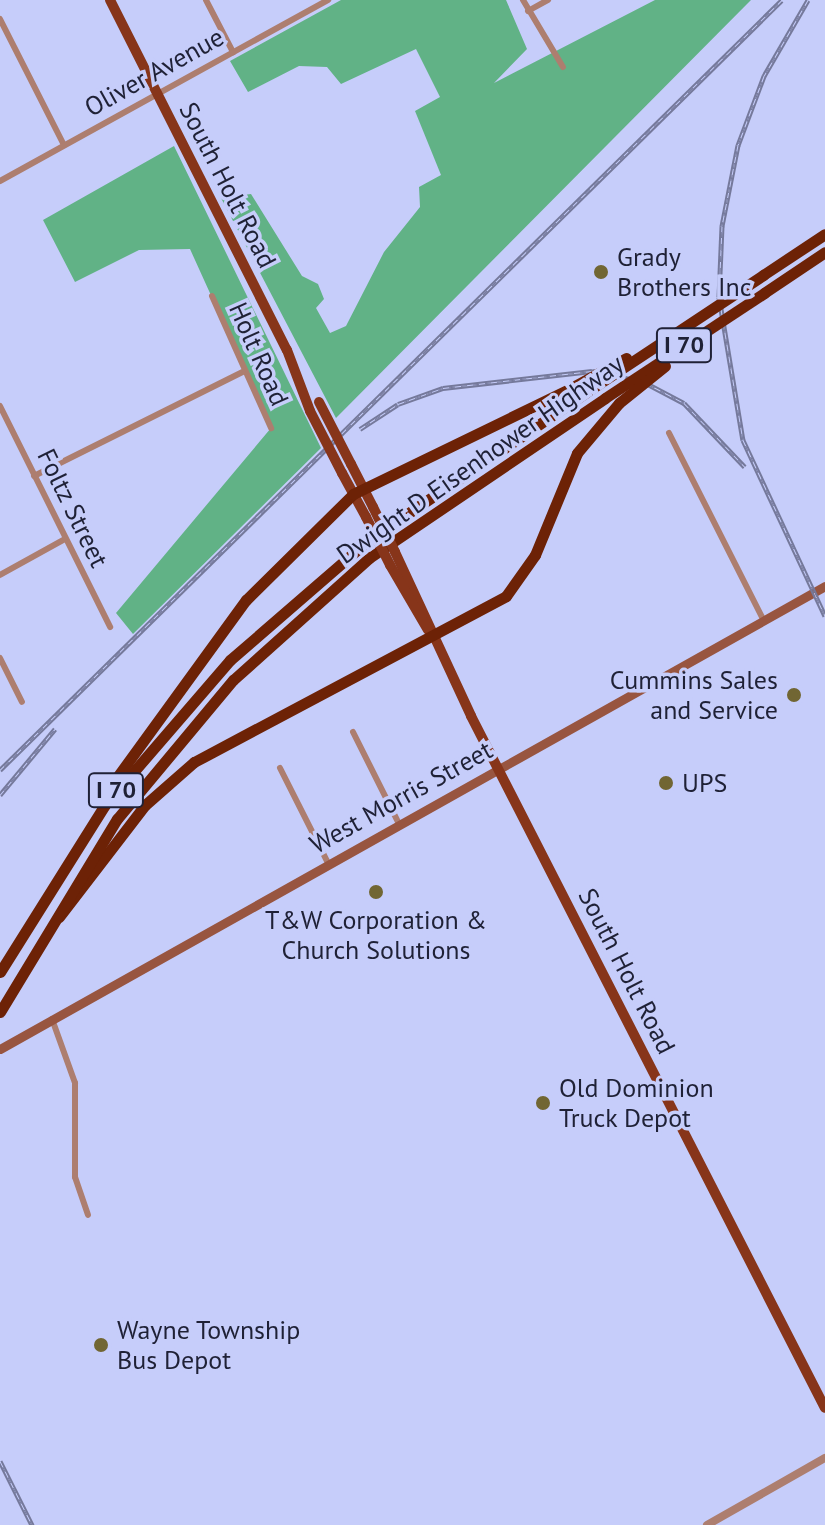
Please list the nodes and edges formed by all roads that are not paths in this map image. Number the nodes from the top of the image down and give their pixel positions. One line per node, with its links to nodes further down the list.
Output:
1 (110, 0): 11 (main road, South Holt Road)
2 (206, 0): 9 (street)
3 (328, 0): 6 (street, Oliver Avenue)
4 (523, 0): 7 (street)
5 (548, 0): 7 (street)
6 (318, 3): 9 (street, Oliver Avenue)
7 (528, 11): 10 (street)
8 (0, 19): 12 (street)
9 (233, 52): 11 (street, Oliver Avenue)
10 (563, 67)
11 (157, 95): 12 (street, Oliver Avenue); 20 (main road, South Holt Road)
12 (64, 145): 13 (street, Oliver Avenue)
13 (0, 181)
14 (825, 234): 17 (highway, Dwight D Eisenhower Highway / I 70, bridge)
15 (825, 252): 18 (highway, Dwight D Eisenhower Highway / I 70, bridge)
16 (212, 296): 19 (street, Holt Road)
17 (700, 317): 25 (highway, bridge); 40 (highway, Dwight D Eisenhower Highway / I 70, bridge)
18 (713, 326): 32 (highway, bridge); 41 (highway, Dwight D Eisenhower Highway / I 70, bridge)
19 (243, 372): 22 (street, Holt Road); 24 (street)
20 (307, 391): 25 (main road, South Holt Road, bridge); 25 (main road, South Holt Road, bridge)
21 (0, 406): 24 (street, Foltz Street)
22 (271, 428)
23 (669, 433): 30 (street)
24 (34, 476): 26 (street, Foltz Street)
25 (358, 490): 27 (main road, South Holt Road, bridge); 27 (main road, South Holt Road, bridge); 40 (highway)
26 (65, 539): 28 (street); 31 (street, Foltz Street)
27 (394, 562): 32 (main road, South Holt Road)
28 (0, 575)
29 (825, 586): 30 (main road, West Morris Street)
30 (763, 619): 37 (main road, West Morris Street)
31 (110, 627)
32 (434, 638): 37 (main road, South Holt Road); 41 (highway)
33 (0, 658): 34 (street)
34 (22, 702)
35 (353, 732): 38 (street)
36 (280, 768): 39 (street)
37 (497, 768): 38 (main road, West Morris Street); 47 (main road, South Holt Road)
38 (399, 824): 39 (main road, West Morris Street)
39 (328, 863): 44 (main road, West Morris Street)
40 (64, 865): 42 (highway, Dwight D Eisenhower Highway / I 70)
41 (26, 961): 43 (highway, Dwight D Eisenhower Highway / I 70)
42 (0, 972)
43 (0, 1012)
44 (52, 1019): 45 (main road, West Morris Street); 46 (street)
45 (0, 1049)
46 (88, 1215)
47 (825, 1408)
48 (825, 1458): 49 (street)
49 (707, 1525)

